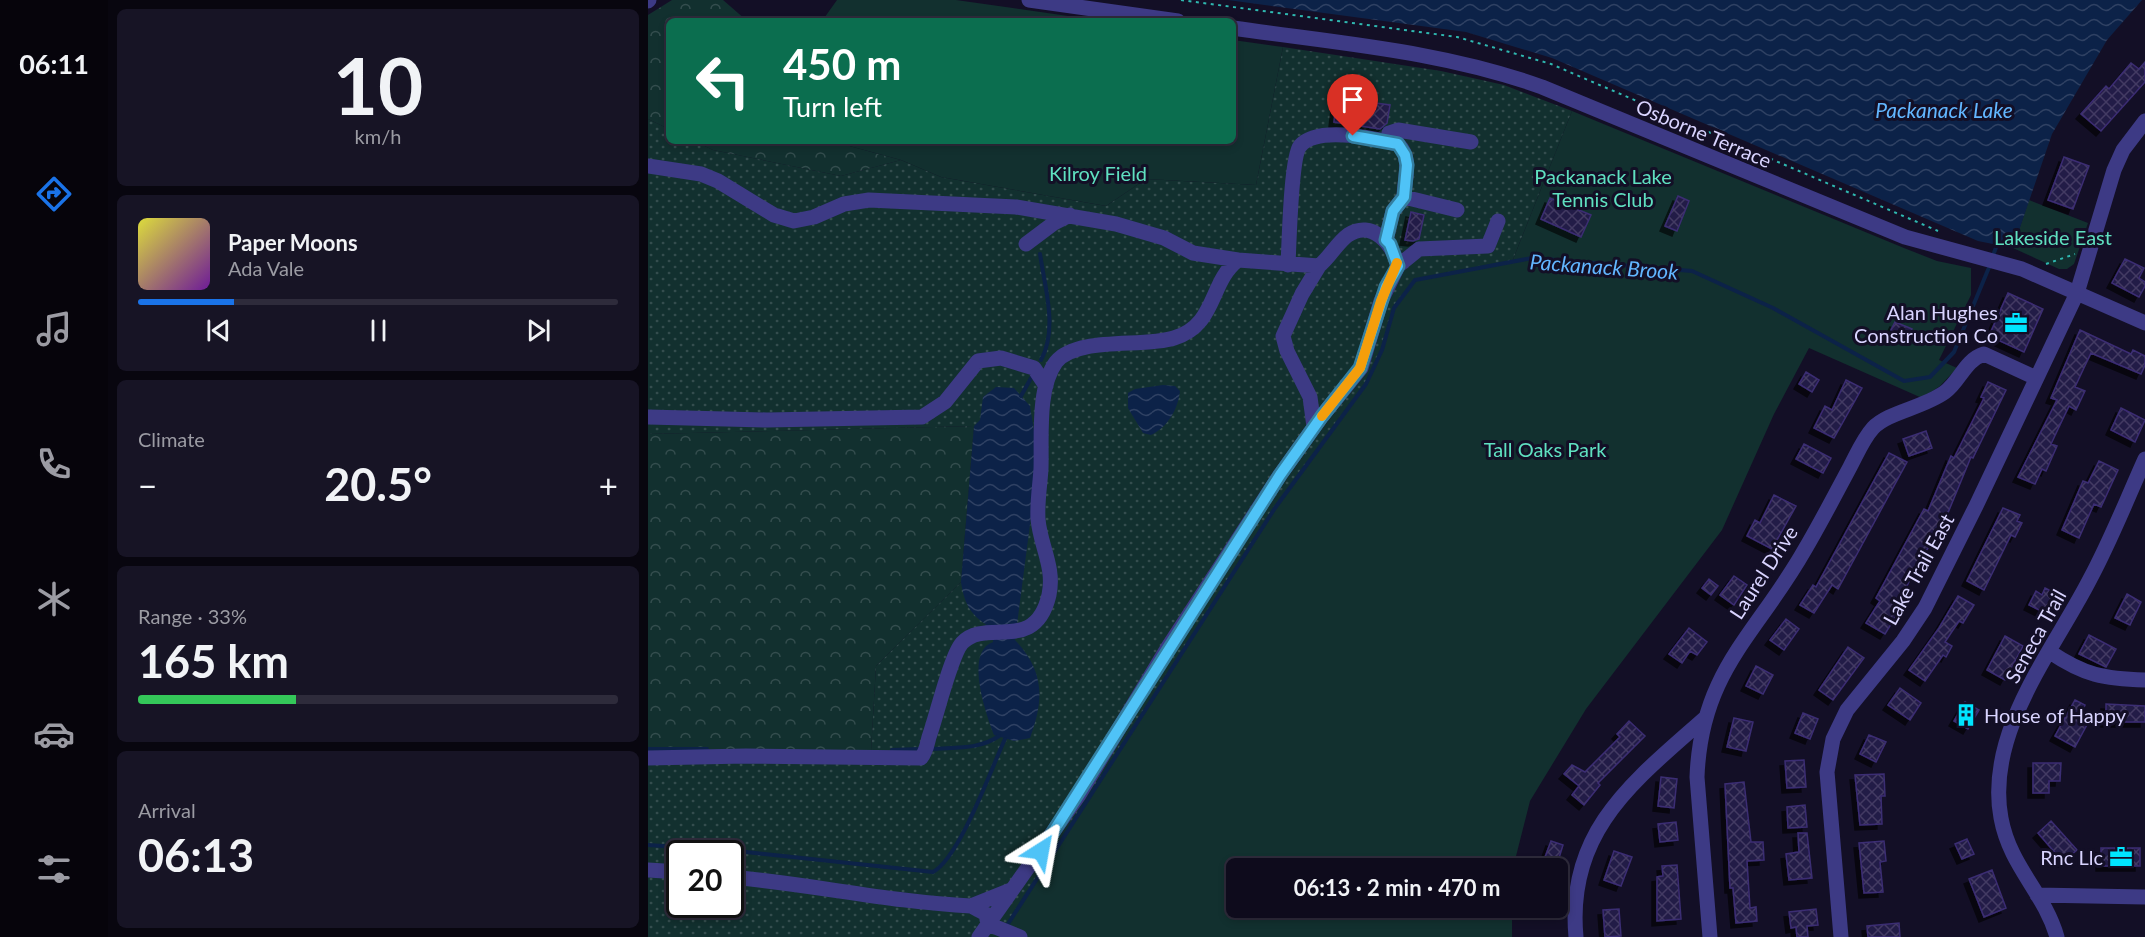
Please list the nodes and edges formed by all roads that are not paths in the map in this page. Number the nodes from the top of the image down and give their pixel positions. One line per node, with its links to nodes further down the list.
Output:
1 (1029, 0): 2 (street)
2 (1157, 18)
3 (1236, 28): 19 (street, Osborne Terrace)
4 (2145, 121): 19 (street, Lake Trail East)
5 (1472, 142): 6 (street)
6 (1393, 143): 8 (street); 16 (street)
7 (648, 166): 10 (street)
8 (1404, 197): 9 (street); 12 (street)
9 (1458, 210)
10 (1070, 216): 13 (street); 15 (street)
11 (1498, 221): 14 (street)
12 (1388, 242): 14 (street); 17 (street); 18 (street)
13 (1026, 244)
14 (1419, 249): 18 (street)
15 (1238, 260): 16 (street); 21 (street)
16 (1288, 265): 17 (street)
17 (1319, 266): 26 (street)
18 (1398, 266): 26 (street)
19 (2077, 293): 20 (street, Osborne Terrace); 23 (street, Lake Trail East)
20 (2145, 323)
21 (1056, 362): 22 (street); 24 (street)
22 (1034, 368): 24 (street); 25 (street)
23 (2036, 378): 30 (street, Laurel Drive); 43 (street, Lake Trail East)
24 (1046, 386): 31 (street)
25 (648, 417)
26 (1314, 427): 35 (street)
27 (2145, 459): 28 (street, Seneca Trail)
28 (2050, 652): 29 (street); 36 (street, Seneca Trail)
29 (2145, 680)
30 (1705, 718): 41 (street); 42 (street, Laurel Drive)
31 (648, 758)
32 (648, 870): 33 (street)
33 (666, 871)
34 (744, 878): 38 (street)
35 (1011, 890): 38 (street); 39 (street)
36 (2037, 895): 37 (street); 44 (street, Seneca Trail)
37 (2145, 897)
38 (971, 906): 39 (street)
39 (984, 930): 40 (street)
40 (1020, 937)
41 (1576, 937)
42 (1710, 937)
43 (1841, 937)
44 (2057, 937)

